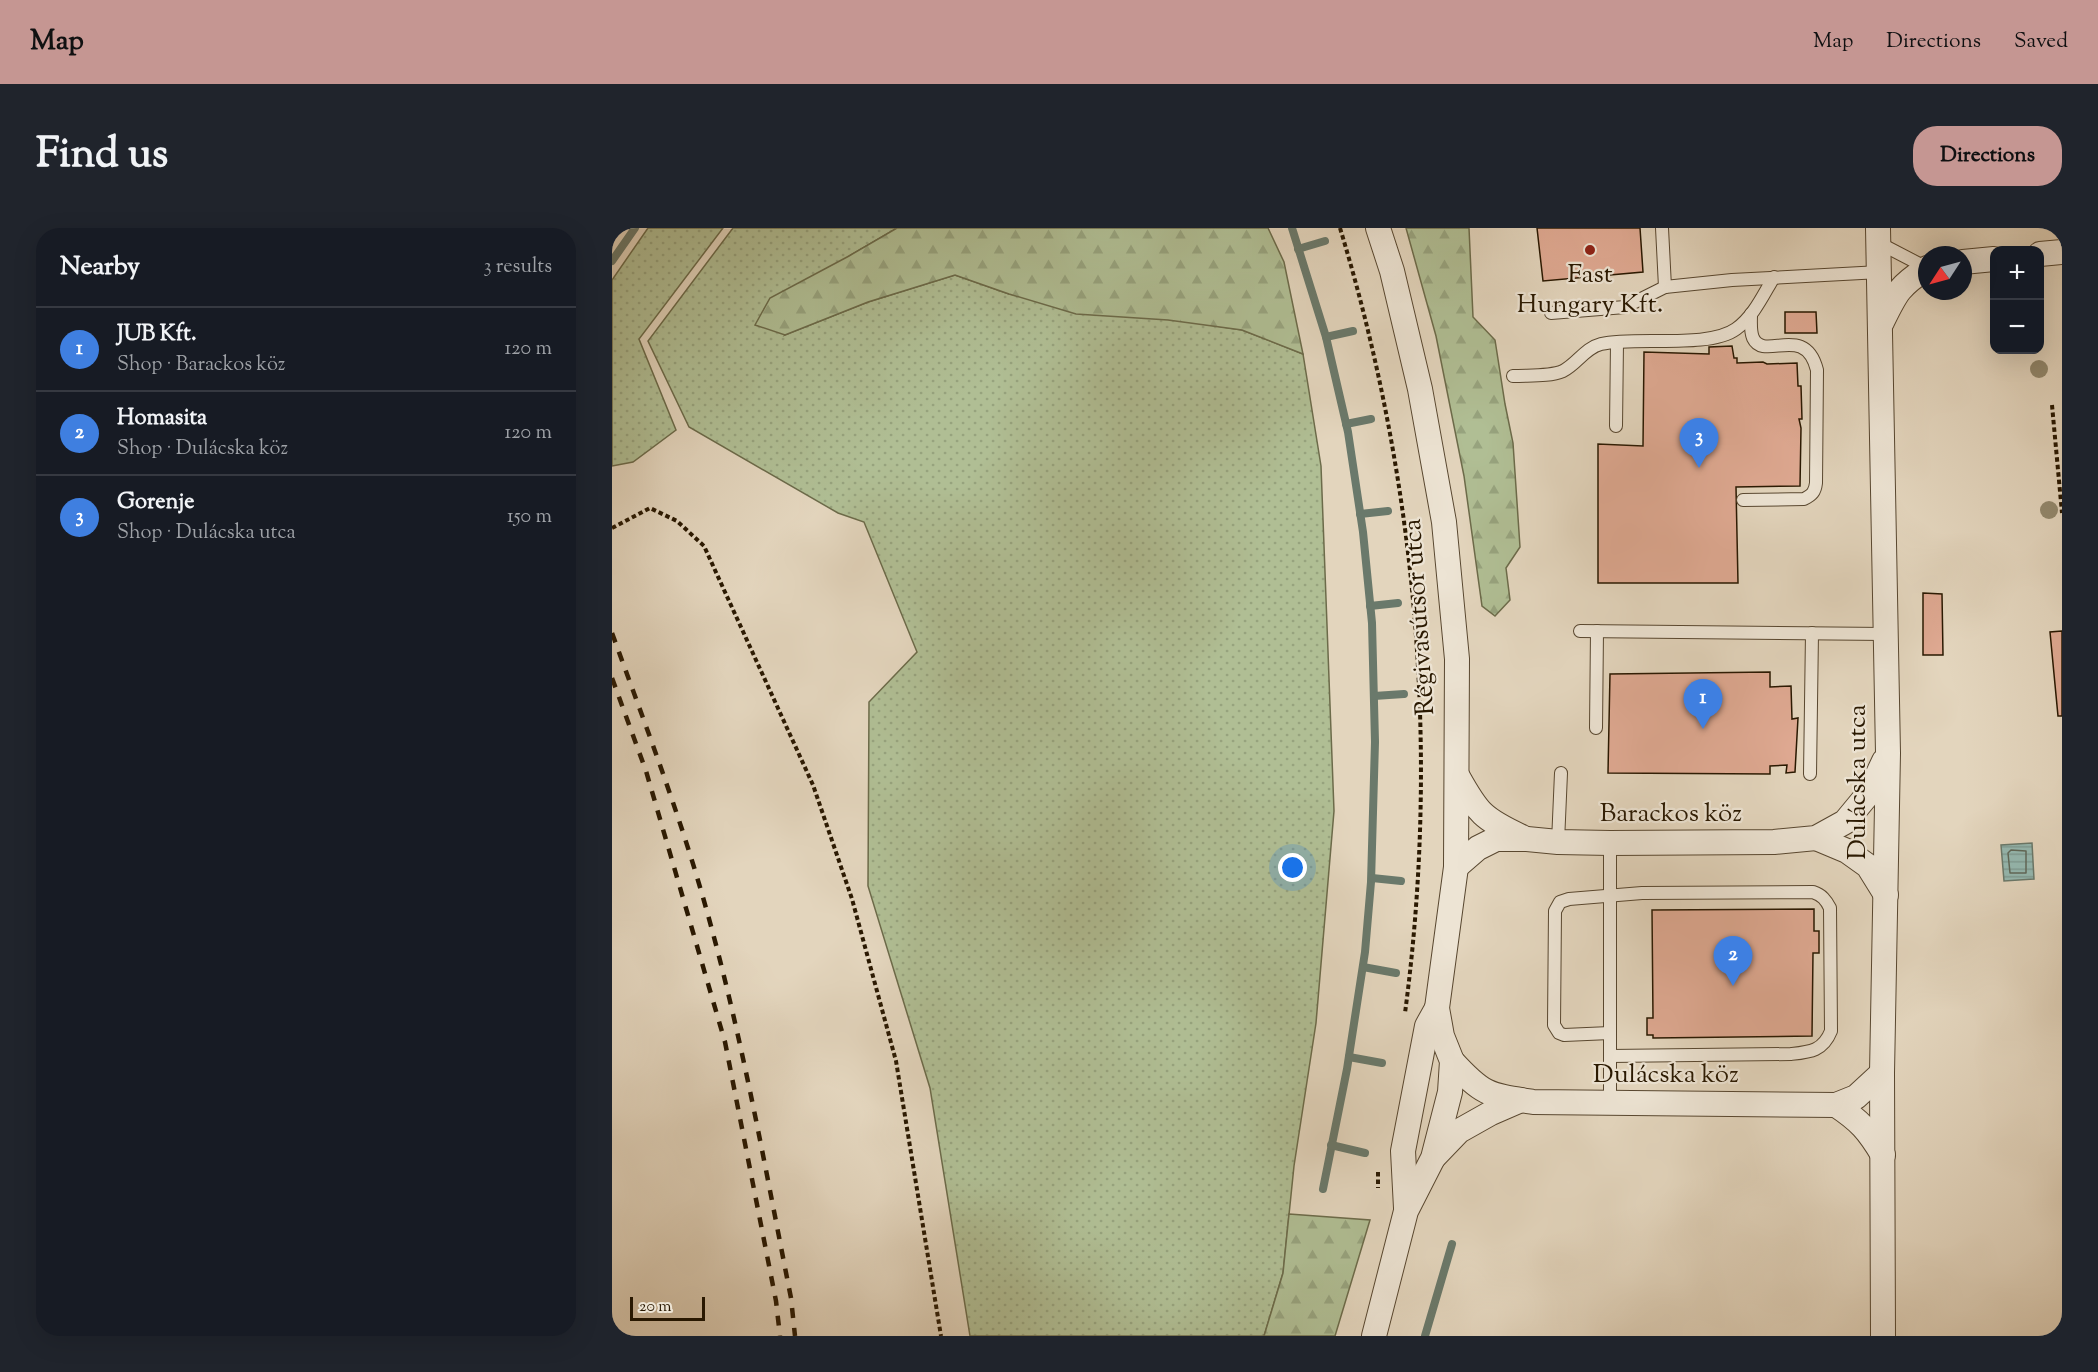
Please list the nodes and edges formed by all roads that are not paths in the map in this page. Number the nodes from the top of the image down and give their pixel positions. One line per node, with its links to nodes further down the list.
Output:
1 (1378, 228): 28 (street, Régivasútsor utca)
2 (1662, 228): 12 (lane)
3 (1879, 235): 8 (lane); 9 (street, Dulácska utca)
4 (2062, 252): 5 (street)
5 (2044, 254)
6 (1990, 259): 7 (street)
7 (1972, 261)
8 (1918, 262)
9 (1880, 272): 11 (lane); 15 (street, Dulácska utca)
10 (1918, 274): 15 (street)
11 (1774, 277): 12 (lane); 14 (lane)
12 (1665, 287): 13 (lane)
13 (1551, 313)
14 (1751, 314): 16 (lane); 19 (lane)
15 (1881, 324): 23 (street, Dulácska utca)
16 (1617, 343): 17 (lane); 18 (lane)
17 (1513, 376)
18 (1616, 426)
19 (1743, 500)
20 (1580, 631): 21 (lane)
21 (1597, 631): 22 (lane); 24 (lane)
22 (1812, 633): 23 (lane); 27 (lane)
23 (1887, 634): 25 (street, Dulácska utca)
24 (1596, 728)
25 (1888, 753): 29 (street, Barackos köz); 34 (street, Dulácska utca)
26 (1561, 773): 31 (lane)
27 (1810, 774)
28 (1456, 775): 30 (street, Barackos köz); 33 (street, Régivasútsor utca)
29 (1816, 838): 32 (street, Barackos köz); 34 (street, Barackos köz)
30 (1527, 839): 31 (street, Barackos köz); 33 (street, Barackos köz)
31 (1558, 842): 32 (street, Barackos köz)
32 (1610, 843): 35 (lane)
33 (1456, 867): 36 (street, Régivasútsor utca)
34 (1886, 895): 40 (street, Dulácska utca)
35 (1611, 896): 37 (lane); 37 (lane); 38 (lane)
36 (1437, 1008): 39 (street, Régivasútsor utca); 46 (street, Régivasútsor utca)
37 (1610, 1033): 38 (lane)
38 (1610, 1056): 42 (lane)
39 (1452, 1061): 41 (street, Dulácska köz); 45 (street, Régivasútsor utca)
40 (1882, 1073): 43 (street, Dulácska köz); 44 (street, Dulácska utca)
41 (1521, 1100): 42 (street, Dulácska köz); 45 (street)
42 (1610, 1104): 43 (street, Dulácska köz)
43 (1836, 1105): 44 (street)
44 (1883, 1155): 48 (street, Dulácska utca)
45 (1433, 1158): 46 (street, Régivasútsor utca)
46 (1406, 1211): 47 (street, Régivasútsor utca)
47 (1374, 1336)
48 (1883, 1336)

